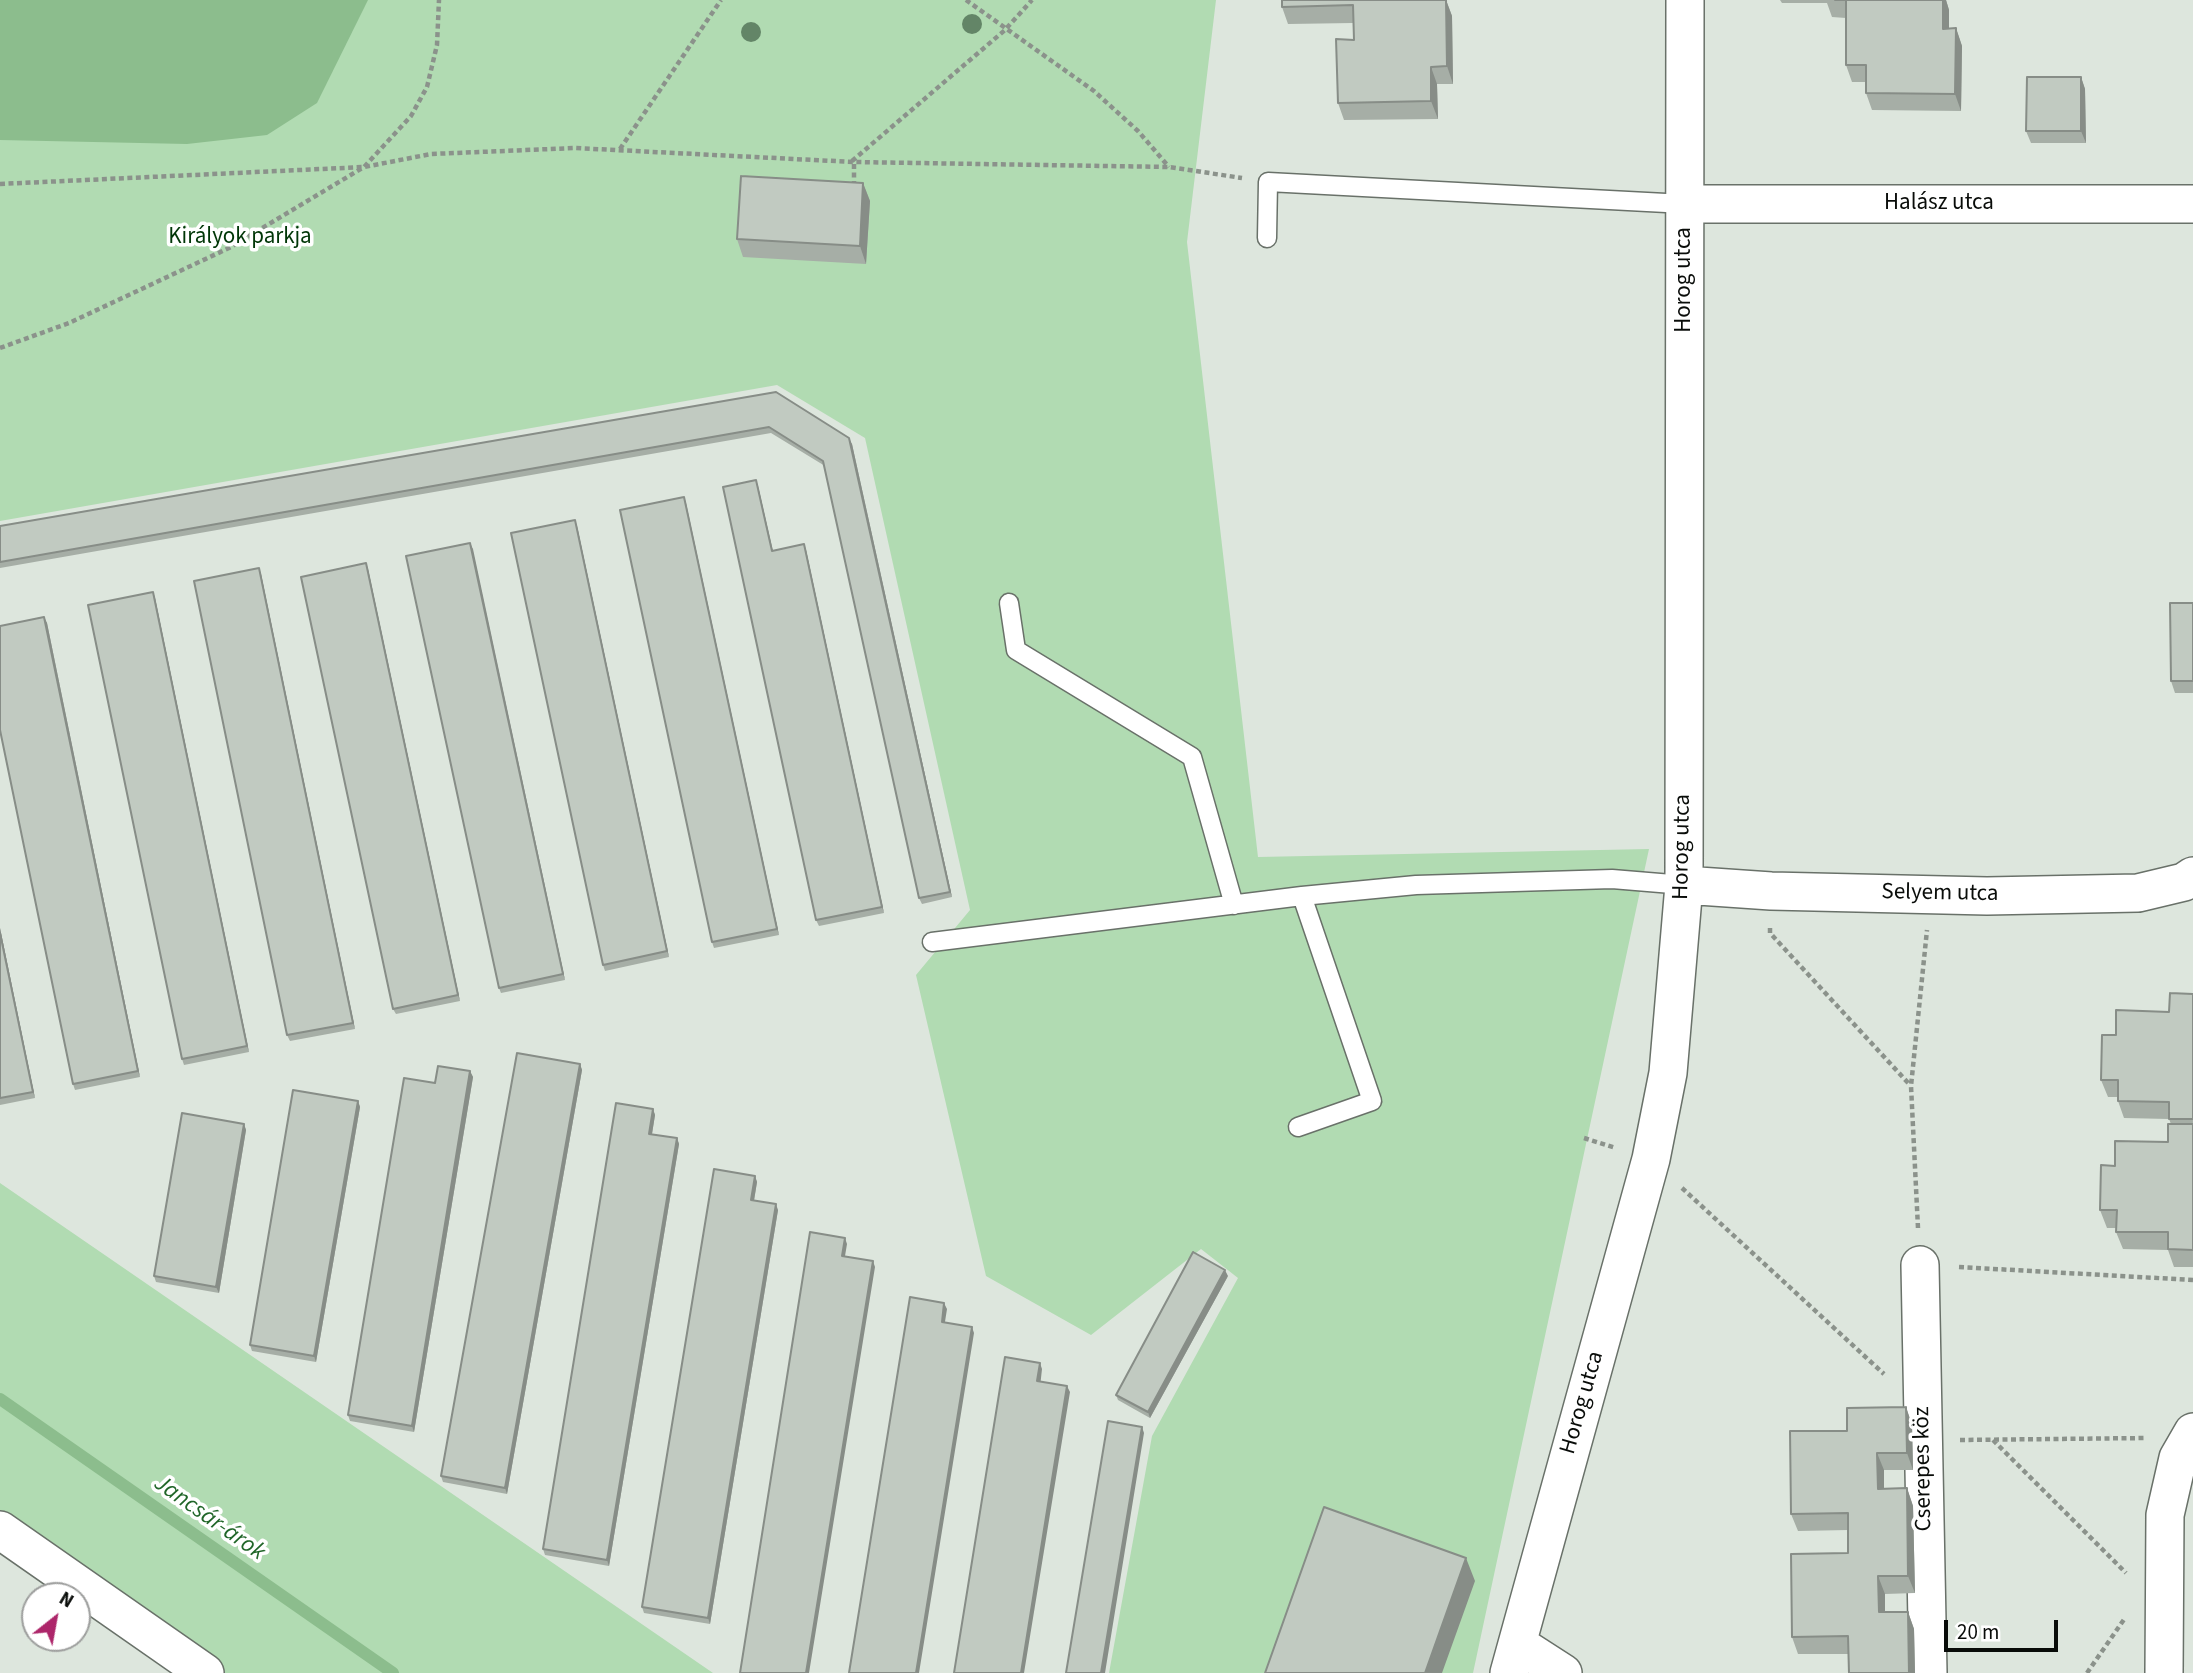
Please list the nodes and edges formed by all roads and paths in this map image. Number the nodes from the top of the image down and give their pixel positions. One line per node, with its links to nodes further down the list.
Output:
1 (439, 0): 9 (path)
2 (721, 0): 7 (path)
3 (966, 0): 6 (path)
4 (1032, 0): 6 (path)
5 (1685, 0): 14 (street, Horog utca)
6 (1005, 30): 8 (path); 10 (path)
7 (619, 150): 8 (path); 9 (path)
8 (853, 162): 10 (path); 13 (path)
9 (365, 167): 12 (path); 17 (path)
10 (1169, 167): 11 (path)
11 (1268, 182): 14 (lane); 16 (lane)
12 (0, 184)
13 (854, 195)
14 (1685, 204): 15 (street, Halász utca); 20 (street, Horog utca)
15 (2193, 204)
16 (1267, 238)
17 (0, 348)
18 (1009, 603): 24 (lane)
19 (2193, 876): 22 (street, Selyem utca)
20 (1684, 886): 21 (street, Selyem utca); 23 (lane); 29 (street, Horog utca)
21 (1771, 891): 22 (street, Selyem utca); 26 (path)
22 (1930, 894): 26 (path)
23 (1303, 896): 24 (lane); 27 (lane)
24 (1234, 905): 25 (lane)
25 (932, 942)
26 (1911, 1086): 30 (path)
27 (1298, 1127)
28 (1584, 1139): 29 (path)
29 (1651, 1159): 32 (path); 38 (street, Horog utca)
30 (1920, 1265): 31 (path); 32 (street, Cserepes köz)
31 (2193, 1280)
32 (1924, 1425): 34 (path); 41 (street, Cserepes köz)
33 (2177, 1435): 34 (path); 43 (street)
34 (1993, 1440): 36 (path)
35 (0, 1530): 39 (street)
36 (2134, 1582)
37 (2129, 1612): 42 (path)
38 (1513, 1658): 40 (street)
39 (205, 1673)
40 (1563, 1673)
41 (1928, 1673)
42 (2087, 1673)
43 (2164, 1673)

